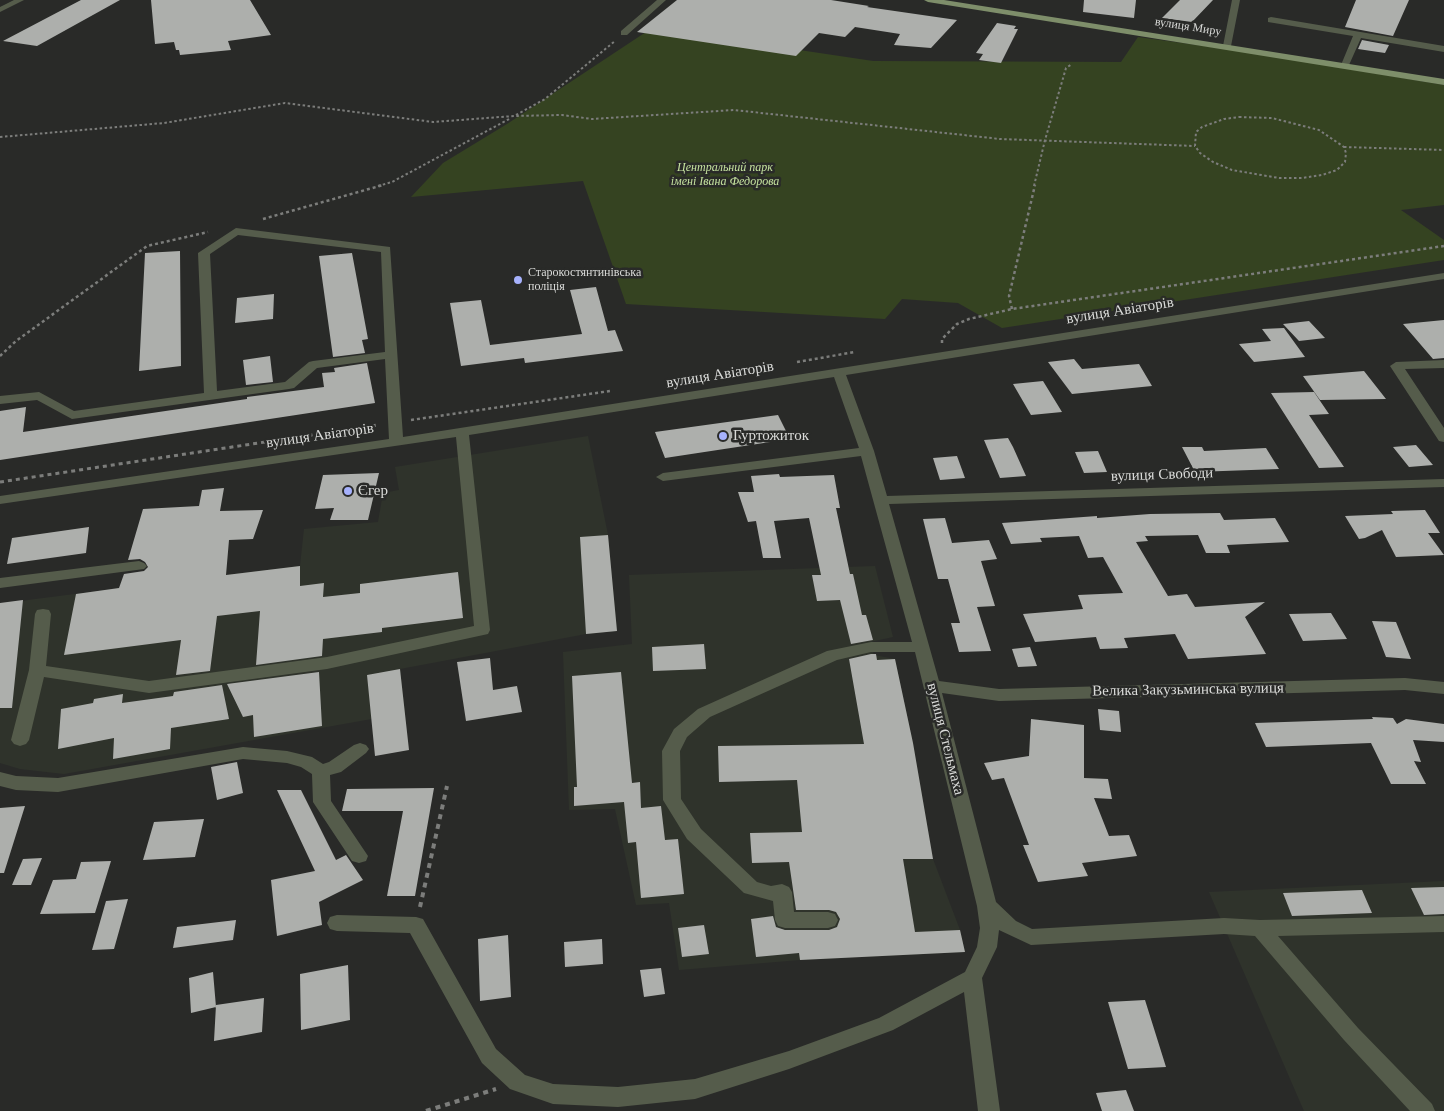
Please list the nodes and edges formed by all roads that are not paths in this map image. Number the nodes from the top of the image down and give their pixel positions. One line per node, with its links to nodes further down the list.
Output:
1 (20, 0): 5 (street)
2 (662, 0): 7 (street)
3 (928, 0): 9 (main road, вулиця Миру)
4 (1236, 0): 9 (street)
5 (0, 10)
6 (1271, 20): 8 (street)
7 (624, 33)
8 (1358, 34): 10 (street); 11 (street)
9 (1227, 46): 11 (main road, вулиця Миру)
10 (1444, 48)
11 (1345, 65): 12 (main road, вулиця Миру)
12 (1444, 82)
13 (1444, 276): 16 (street, вулиця Авіаторів)
14 (391, 355): 17 (street); 17 (street); 21 (street)
15 (1444, 364): 20 (street)
16 (839, 373): 19 (street, вулиця Авіаторів); 22 (street, вулиця Стельмаха)
17 (211, 396): 18 (street)
18 (0, 400)
19 (462, 432): 21 (street, вулиця Авіаторів); 31 (street)
20 (1444, 438)
21 (396, 442): 25 (street, вулиця Авіаторів)
22 (867, 451): 23 (street); 26 (street, вулиця Стельмаха)
23 (663, 476)
24 (1444, 483): 26 (street, вулиця Свободи)
25 (0, 500)
26 (882, 500): 30 (street, вулиця Стельмаха)
27 (139, 566): 28 (street)
28 (0, 583)
29 (43, 614): 31 (street)
30 (922, 648): 32 (street, вулиця Стельмаха); 40 (street)
31 (37, 670): 34 (street)
32 (932, 686): 33 (street, Велика Закузьминська вулиця); 39 (street, вулиця Стельмаха)
33 (1444, 688)
34 (20, 740)
35 (360, 749): 36 (street)
36 (321, 771): 37 (street); 38 (street)
37 (0, 779)
38 (359, 856)
39 (987, 906): 43 (street); 44 (street, вулиця Стельмаха)
40 (828, 920)
41 (337, 923): 44 (street)
42 (1444, 924): 43 (street)
43 (1260, 928): 46 (street)
44 (972, 978): 45 (street)
45 (989, 1111)
46 (1424, 1111)

